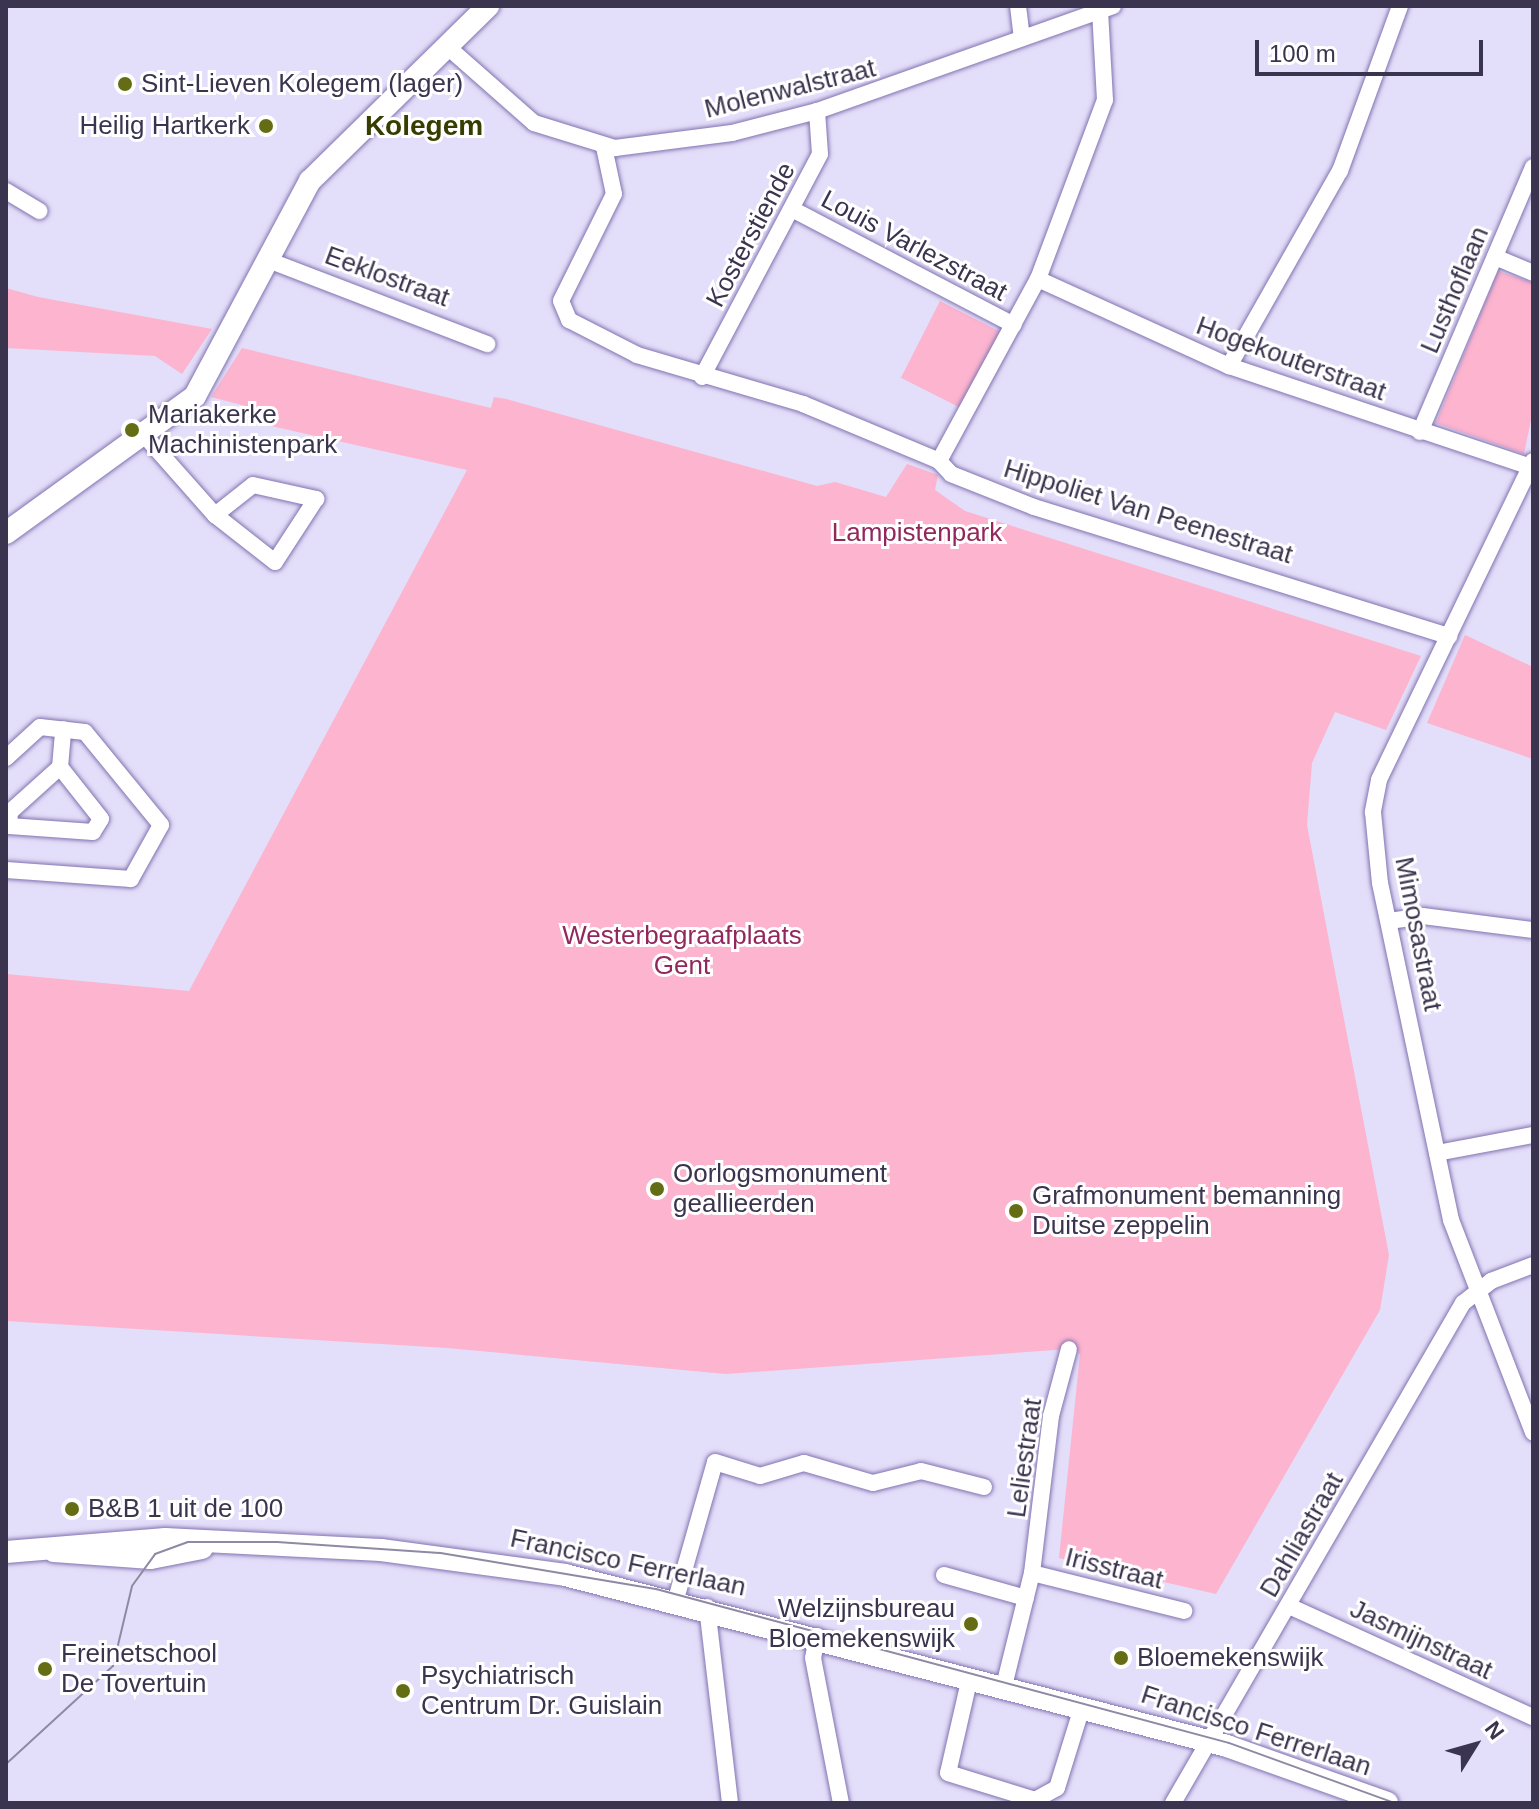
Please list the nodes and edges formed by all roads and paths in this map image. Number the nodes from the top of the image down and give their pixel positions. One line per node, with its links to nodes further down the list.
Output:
1 (488, 6): 6 (street)
2 (1018, 6): 5 (street)
3 (1400, 6): 19 (street)
4 (1107, 8): 5 (street, Molenwalstraat); 16 (street)
5 (1022, 38): 7 (street, Molenwalstraat)
6 (450, 49): 8 (street, Molenwalstraat); 14 (street)
7 (817, 111): 8 (street, Molenwalstraat); 11 (street, Kosterstiende)
8 (604, 147): 20 (street, Hippoliet Van Peenestraat)
9 (1533, 167): 13 (street, Lusthoflaan)
10 (6, 191): 12 (street)
11 (792, 209): 17 (street, Louis Varlezstraat); 20 (street, Kosterstiende)
12 (39, 211)
13 (1495, 257): 15 (street); 21 (street, Lusthoflaan)
14 (268, 260): 18 (street, Eeklostraat); 22 (street)
15 (1533, 273)
16 (1038, 279): 17 (street); 19 (street, Hogekouterstraat)
17 (1014, 325): 23 (street)
18 (487, 344)
19 (1229, 366): 21 (street, Hogekouterstraat)
20 (702, 377): 23 (street, Hippoliet Van Peenestraat)
21 (1420, 432): 24 (street, Hogekouterstraat)
22 (145, 436): 25 (street); 26 (street)
23 (939, 461): 27 (street, Hippoliet Van Peenestraat)
24 (1533, 466): 27 (street, Mimosastraat)
25 (215, 515): 25 (street)
26 (6, 533)
27 (1449, 636): 32 (street, Mimosastraat)
28 (63, 729): 29 (street); 30 (street); 31 (street)
29 (6, 758)
30 (60, 767): 30 (street)
31 (6, 870)
32 (1389, 921): 33 (street); 35 (street, Mimosastraat)
33 (1533, 930)
34 (1533, 1135): 35 (street)
35 (1437, 1153): 37 (street, Mimosastraat)
36 (1533, 1265): 37 (street)
37 (1476, 1292): 39 (street, Mimosastraat); 47 (street, Dahliastraat)
38 (1069, 1349): 43 (street, Leliestraat)
39 (1530, 1413): 40 (street, Mimosastraat)
40 (1533, 1433)
41 (984, 1487): 46 (street)
42 (6, 1552): 46 (street, Francisco Ferrerlaan)
43 (1032, 1573): 45 (street, Leliestraat); 49 (street, Irisstraat)
44 (944, 1575): 45 (street)
45 (1026, 1598): 52 (street, Leliestraat)
46 (676, 1599): 48 (street, Francisco Ferrerlaan)
47 (1289, 1606): 54 (street, Jasmijnstraat); 55 (street, Dahliastraat)
48 (707, 1607): 50 (street, Francisco Ferrerlaan); 56 (street)
49 (1184, 1611)
50 (817, 1636): 51 (street, Francisco Ferrerlaan); 57 (street)
51 (970, 1677): 52 (street, Francisco Ferrerlaan); 53 (street)
52 (1004, 1686): 53 (street, Francisco Ferrerlaan)
53 (1082, 1707): 55 (street, Francisco Ferrerlaan)
54 (1533, 1717)
55 (1211, 1742): 58 (street, Dahliastraat); 59 (street, Francisco Ferrerlaan)
56 (730, 1803)
57 (841, 1803)
58 (1173, 1803)
59 (1387, 1803)

